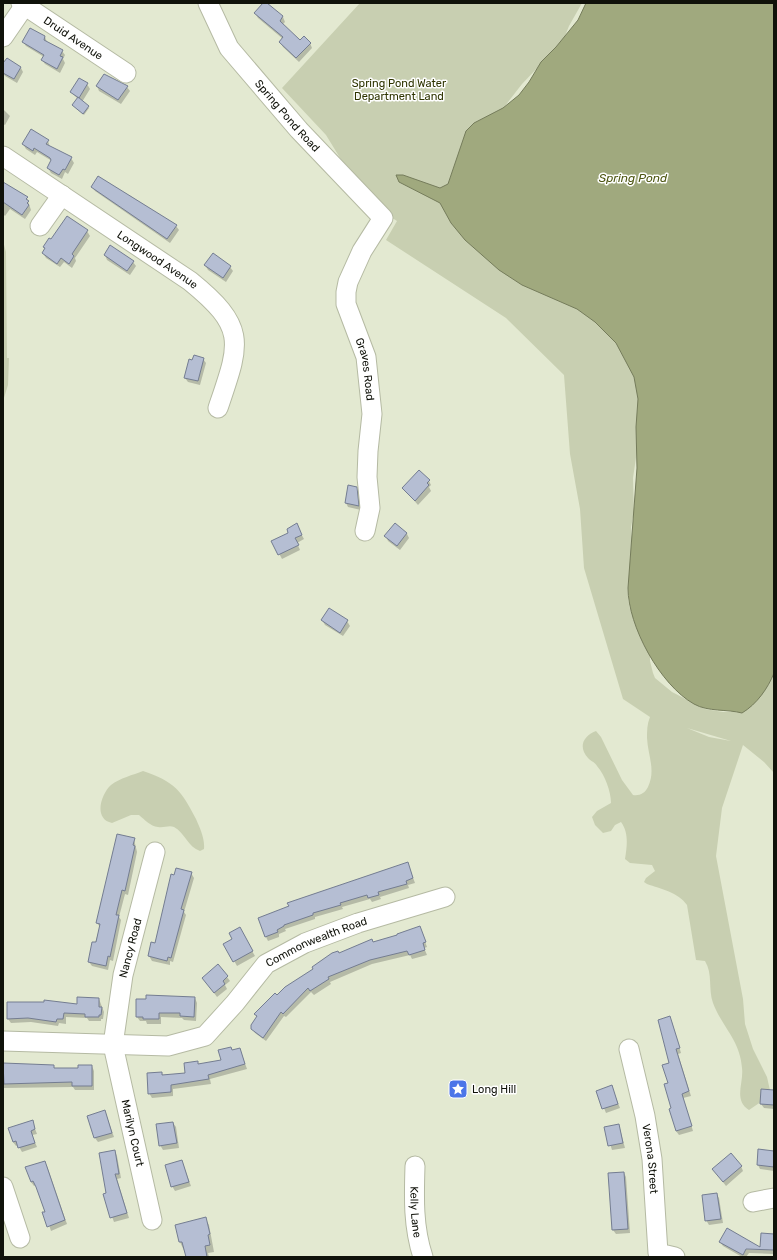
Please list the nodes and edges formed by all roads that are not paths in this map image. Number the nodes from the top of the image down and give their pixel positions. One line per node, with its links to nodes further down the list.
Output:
1 (208, 3): 7 (street, Spring Pond Road)
2 (23, 4): 3 (street); 4 (street, Druid Avenue)
3 (3, 37)
4 (126, 73)
5 (3, 156): 6 (street, Longwood Avenue)
6 (62, 195): 8 (street); 9 (street, Longwood Avenue)
7 (383, 218): 10 (street, Graves Road)
8 (40, 226)
9 (218, 408)
10 (365, 531)
11 (155, 852): 14 (street, Nancy Road)
12 (445, 897): 14 (street, Commonwealth Road)
13 (3, 1041): 14 (street, Commonwealth Road)
14 (113, 1045): 20 (street, Marilyn Court)
15 (630, 1048): 22 (street, Verona Street)
16 (415, 1166): 23 (street, Kelly Lane)
17 (3, 1187): 21 (street)
18 (774, 1198): 19 (street)
19 (753, 1202)
20 (152, 1220)
21 (20, 1238)
22 (659, 1256)
23 (423, 1257)

